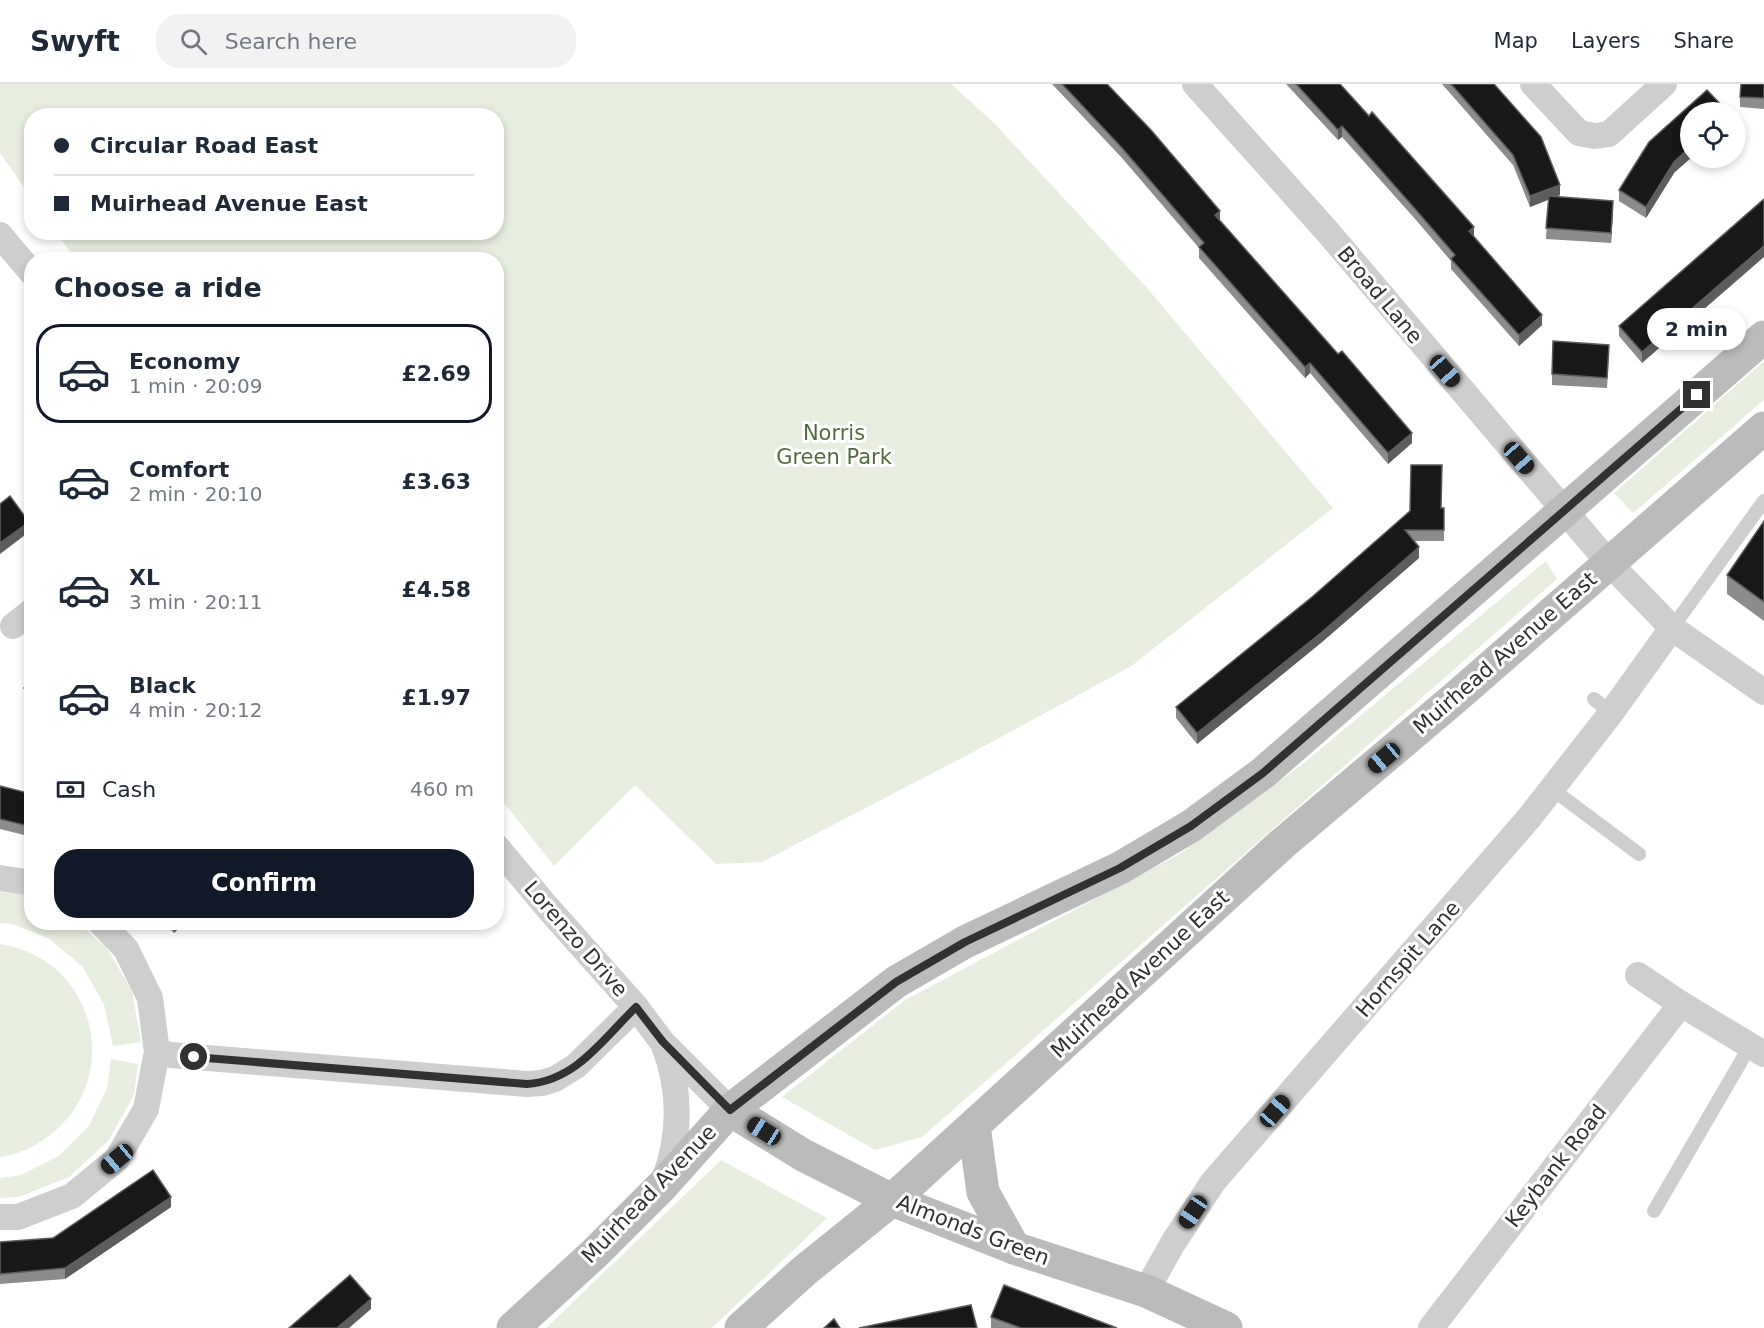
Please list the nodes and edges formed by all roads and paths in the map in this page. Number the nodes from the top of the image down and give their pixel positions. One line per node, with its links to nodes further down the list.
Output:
1 (1196, 84): 9 (street, Broad Lane)
2 (1533, 84): 3 (street)
3 (1664, 84)
4 (0, 235): 5 (street)
5 (24, 264)
6 (1764, 337): 9 (street)
7 (1764, 428): 10 (street, Muirhead Avenue East)
8 (1764, 501): 11 (lane)
9 (1564, 510): 10 (street, Broad Lane); 25 (street, Muirhead Avenue)
10 (1609, 563): 11 (street, Broad Lane); 26 (street, Muirhead Avenue East)
11 (1672, 628): 12 (street, Broad Lane); 13 (street, Hornspit Lane)
12 (1764, 693)
13 (1552, 789): 14 (lane); 32 (street, Hornspit Lane)
14 (1639, 854)
15 (504, 856): 21 (street, Lorenzo Drive)
16 (0, 878): 17 (street)
17 (24, 882)
18 (108, 930): 24 (street)
19 (1638, 975): 20 (street)
20 (1681, 1004): 23 (street); 36 (street, Keybank Road)
21 (636, 1007): 22 (street, Lorenzo Drive); 24 (street)
22 (663, 1042): 25 (street, Lorenzo Drive); 27 (street)
23 (1757, 1050): 29 (lane)
24 (157, 1052): 30 (street)
25 (730, 1110): 27 (street, Muirhead Avenue); 28 (street, Almonds Green)
26 (974, 1126): 28 (street); 31 (street)
27 (662, 1186): 34 (street, Muirhead Avenue)
28 (892, 1200): 31 (street, Almonds Green); 35 (street)
29 (1654, 1211)
30 (0, 1217)
31 (1014, 1248): 32 (street, Almonds Green)
32 (1146, 1291): 33 (street, Almonds Green)
33 (1222, 1327)
34 (513, 1328)
35 (741, 1328)
36 (1431, 1328)

